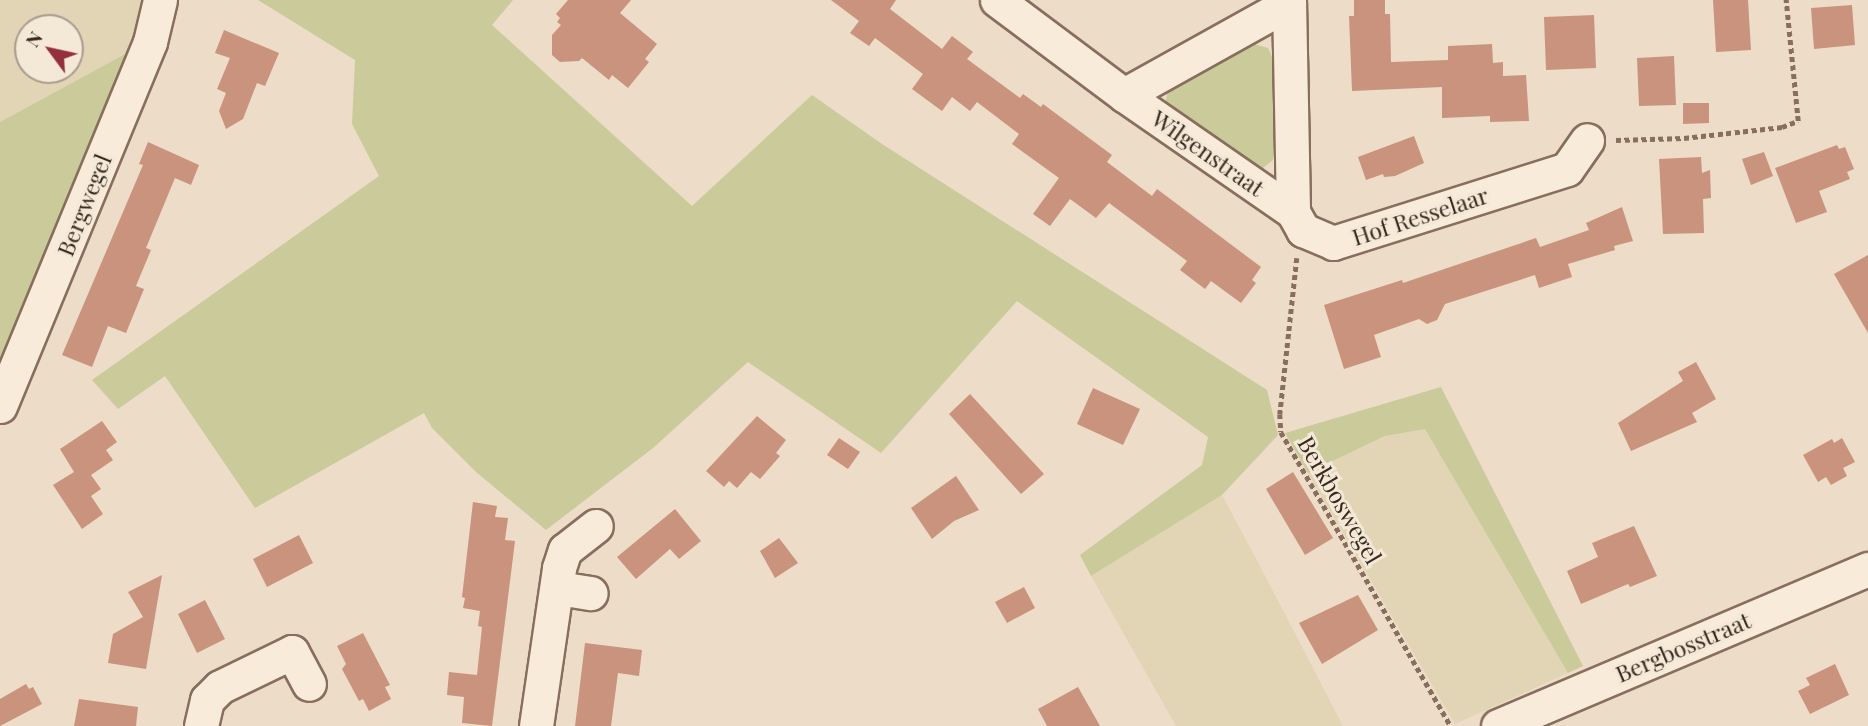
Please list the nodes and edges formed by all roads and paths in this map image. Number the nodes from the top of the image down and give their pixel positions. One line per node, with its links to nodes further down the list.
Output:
1 (160, 0): 8 (street, Bergwegel)
2 (997, 0): 5 (street, Wilgenstraat)
3 (1786, 0): 6 (path)
4 (1289, 1): 5 (street, Wilgenstraat); 7 (street)
5 (1124, 95): 7 (street, Wilgenstraat)
6 (1587, 140): 7 (street, Hof Resselaar)
7 (1298, 221): 16 (path, Berkboswegel)
8 (0, 406)
9 (596, 526): 11 (street)
10 (1868, 569): 17 (street, Bergbosstraat)
11 (558, 588): 12 (street); 15 (street)
12 (591, 593)
13 (309, 684): 14 (street)
14 (201, 726)
15 (536, 726)
16 (1451, 726)
17 (1498, 726)

